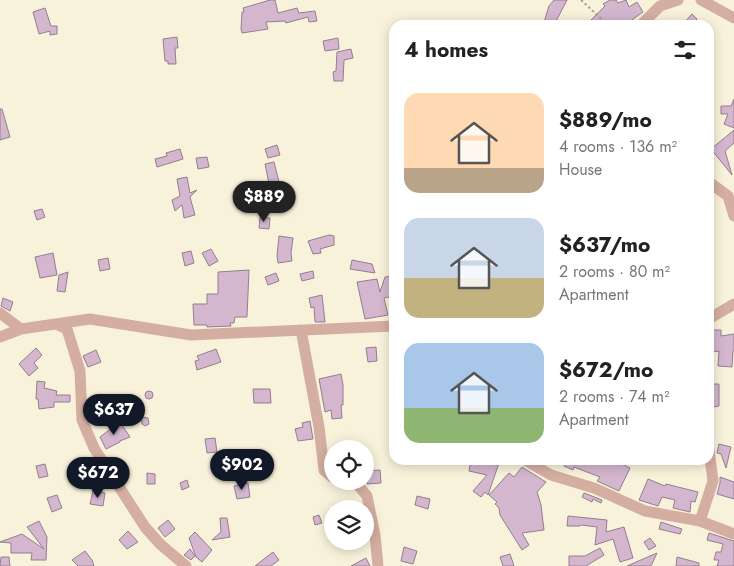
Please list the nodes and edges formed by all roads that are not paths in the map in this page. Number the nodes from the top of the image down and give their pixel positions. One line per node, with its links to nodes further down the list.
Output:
1 (678, 0): 4 (street)
2 (701, 0): 3 (street)
3 (734, 18)
4 (646, 20)
5 (714, 186): 6 (street)
6 (734, 216)
7 (734, 304): 9 (street)
8 (0, 313): 12 (street)
9 (714, 317)
10 (56, 324): 12 (street); 13 (street); 21 (street)
11 (389, 326): 13 (street)
12 (21, 329): 14 (street)
13 (301, 330): 17 (street)
14 (0, 337)
15 (534, 465): 19 (street)
16 (711, 465): 19 (street)
17 (324, 470)
18 (362, 490): 22 (street)
19 (700, 521): 20 (street)
20 (734, 534)
21 (186, 566)
22 (378, 566)

